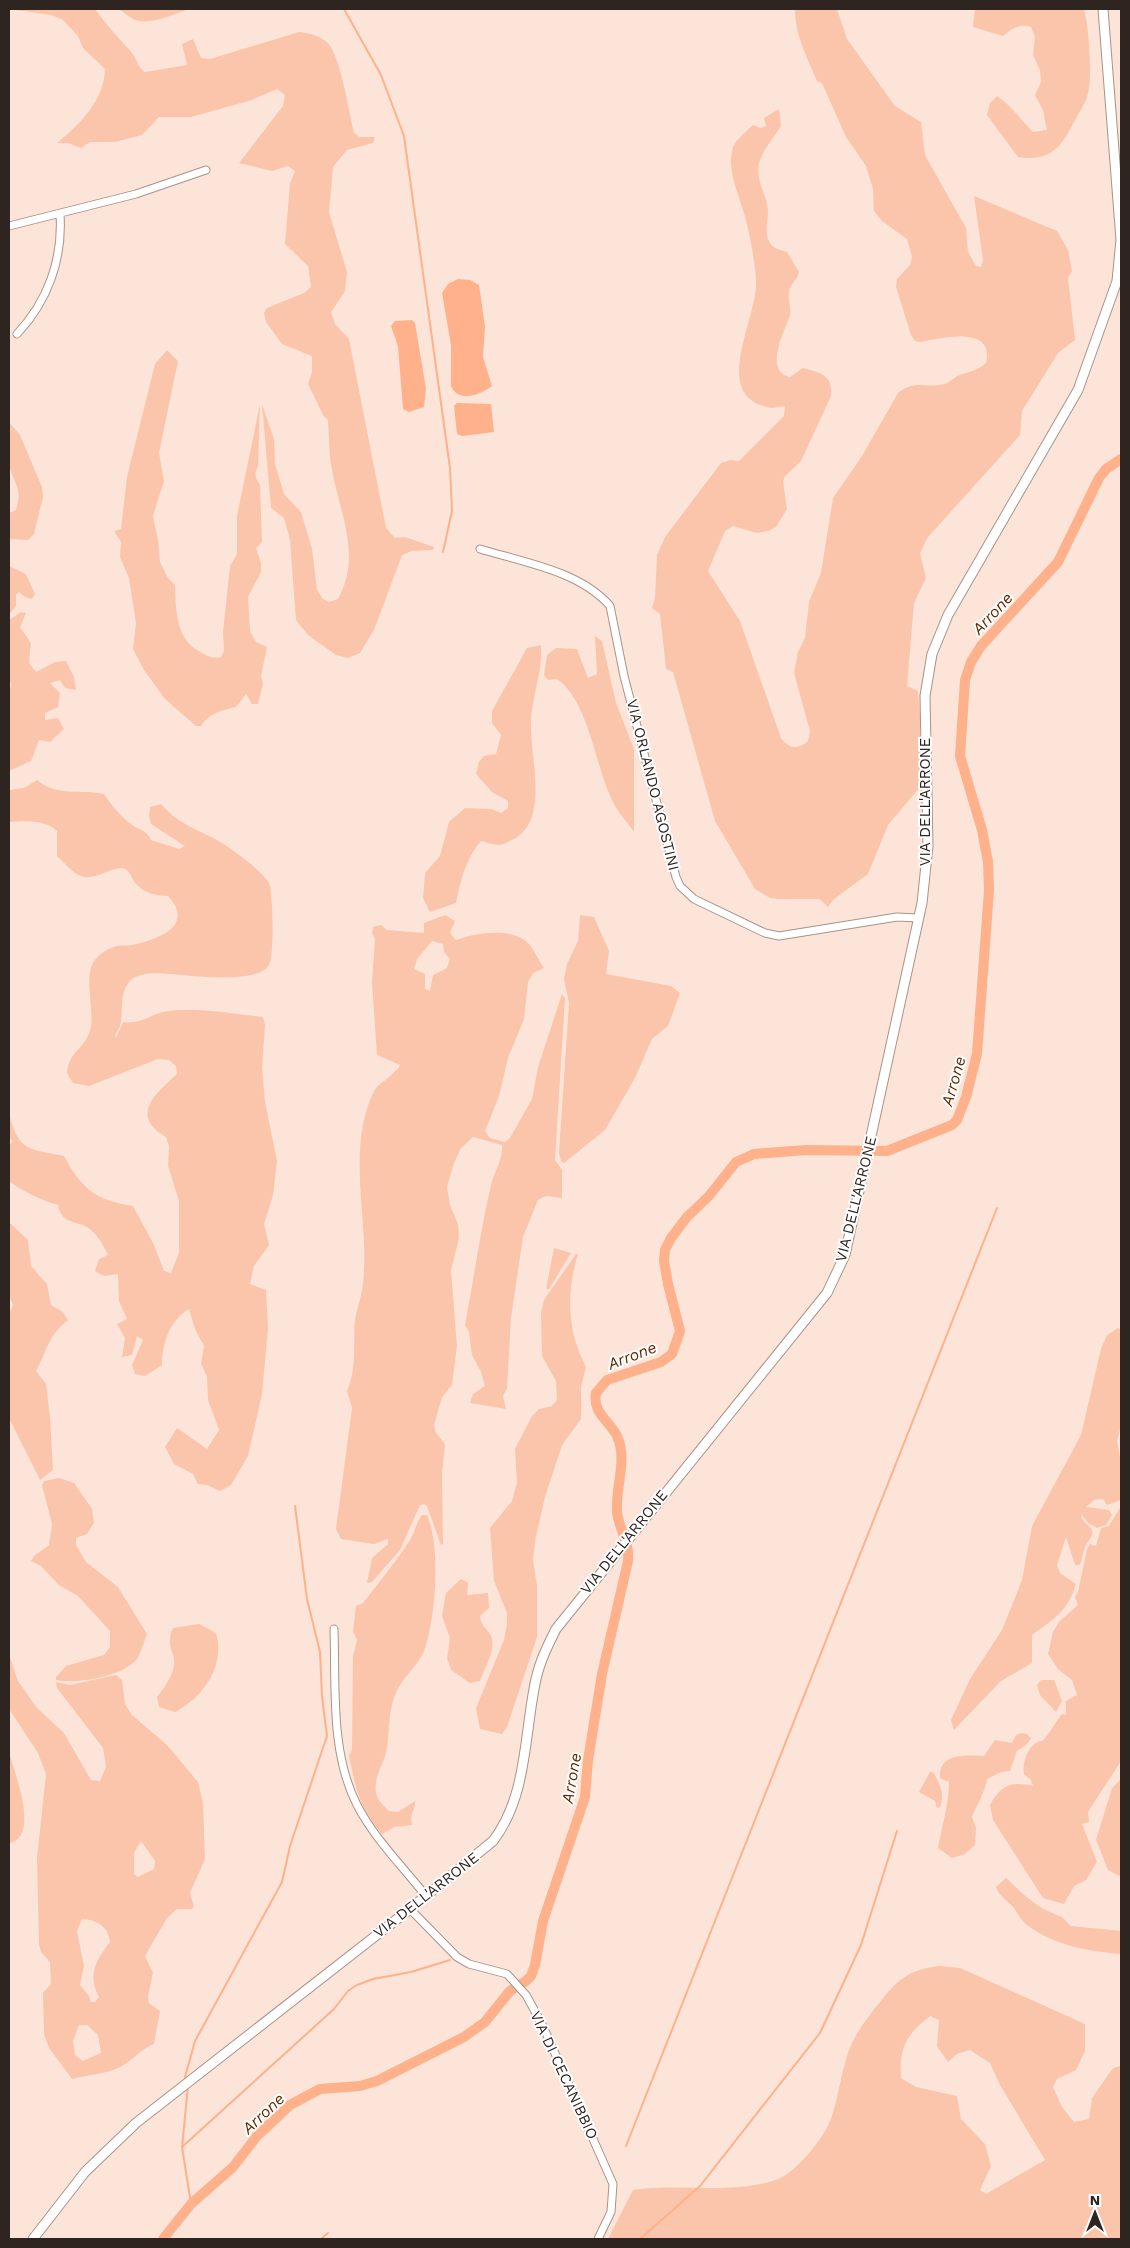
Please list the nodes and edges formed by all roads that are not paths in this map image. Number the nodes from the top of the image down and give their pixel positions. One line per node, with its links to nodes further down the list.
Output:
1 (1103, 9): 7 (street, VIA DELL'ARRONE)
2 (206, 170): 3 (street)
3 (60, 214): 4 (street); 5 (street)
4 (9, 226)
5 (17, 334)
6 (480, 549): 7 (street, VIA ORLANDO AGOSTINI)
7 (918, 918): 9 (street, VIA DELL'ARRONE)
8 (334, 1629): 9 (street)
9 (426, 1896): 10 (street, VIA DELL'ARRONE)
10 (410, 1909): 11 (street, VIA DELL'ARRONE); 12 (street, VIA DI CECANIBBIO)
11 (33, 2239)
12 (598, 2239)

